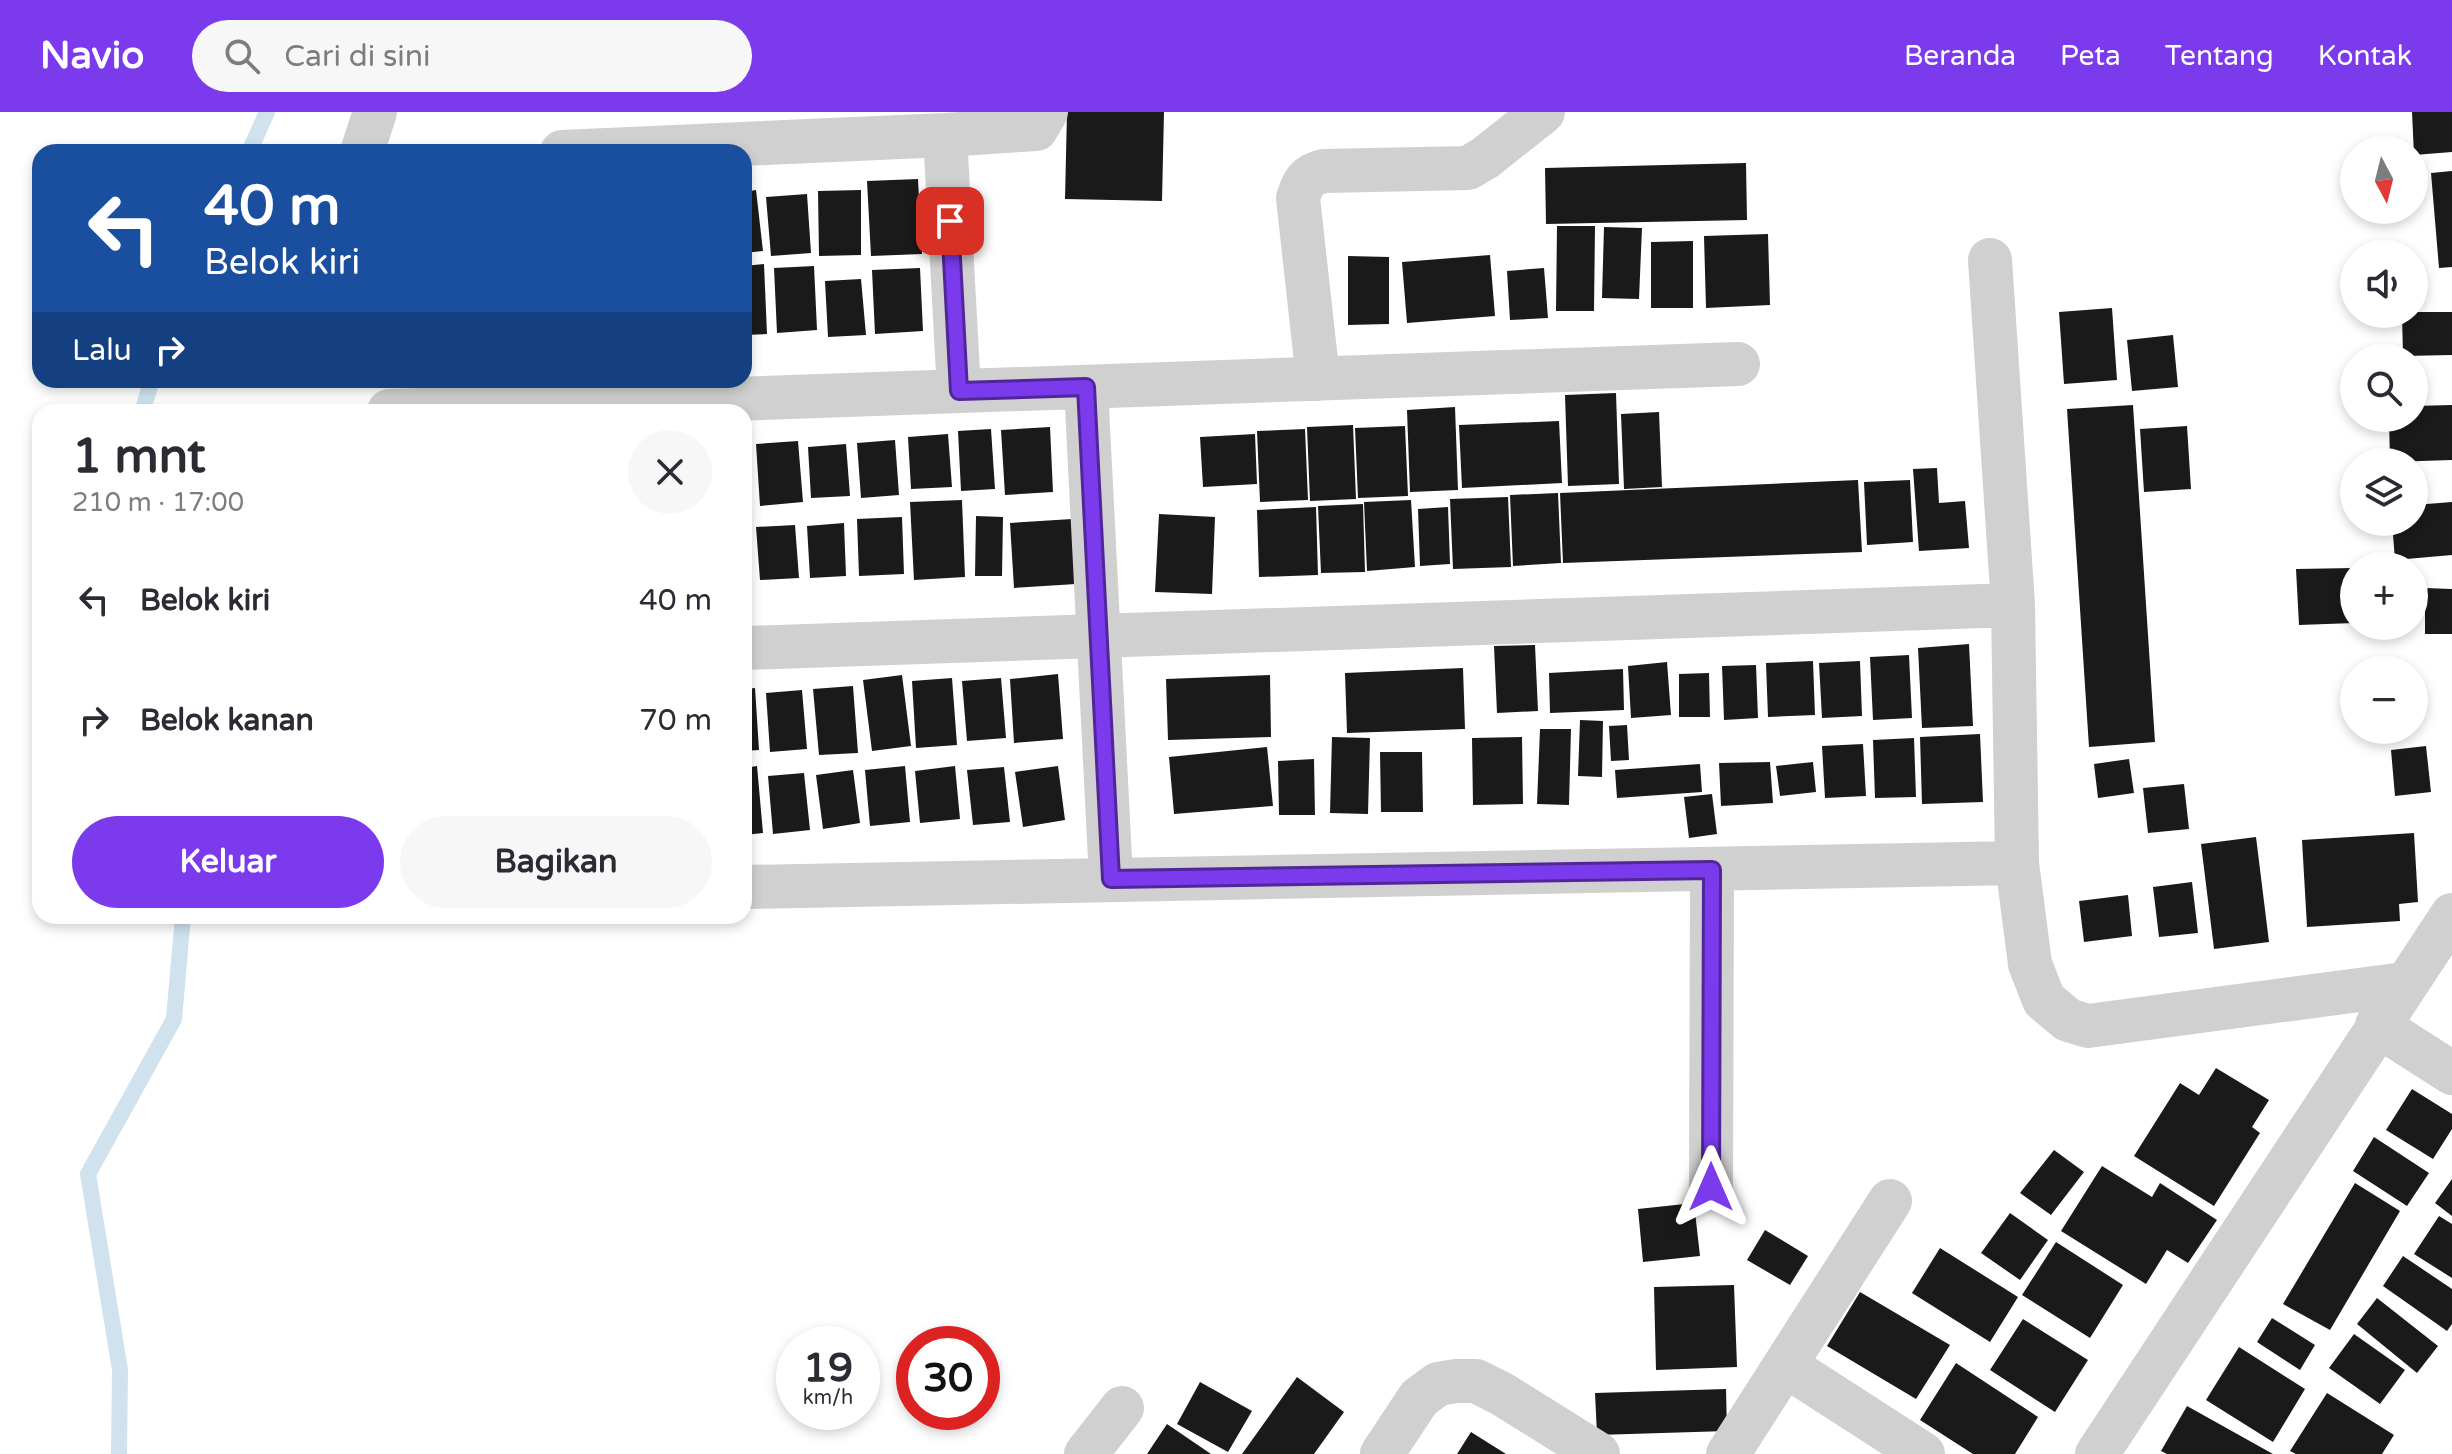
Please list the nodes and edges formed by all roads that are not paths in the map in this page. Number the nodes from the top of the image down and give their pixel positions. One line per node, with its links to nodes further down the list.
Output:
1 (375, 112): 5 (street)
2 (1046, 112): 4 (street)
3 (1543, 112): 9 (street)
4 (945, 135): 6 (street); 11 (street)
5 (365, 144)
6 (742, 144)
7 (1990, 260): 13 (street)
8 (1738, 364): 9 (street)
9 (1318, 379): 10 (street)
10 (1086, 387): 11 (street); 14 (street)
11 (959, 391): 12 (street)
12 (388, 401)
13 (2013, 605): 14 (street); 16 (street)
14 (1098, 636): 15 (street); 18 (street)
15 (752, 648)
16 (2017, 863): 17 (street); 21 (street)
17 (1712, 870): 18 (street); 24 (street)
18 (1111, 879): 19 (street)
19 (752, 887)
20 (2452, 915): 21 (street)
21 (2404, 984): 22 (street)
22 (2377, 1025): 23 (street); 33 (street)
23 (2452, 1073)
24 (1711, 1187)
25 (1890, 1201): 26 (street)
26 (1785, 1365): 31 (street); 32 (street)
27 (1122, 1408): 28 (street)
28 (1086, 1454)
29 (1382, 1454): 30 (street)
30 (1598, 1454)
31 (1728, 1454)
32 (1923, 1454)
33 (2097, 1454)

